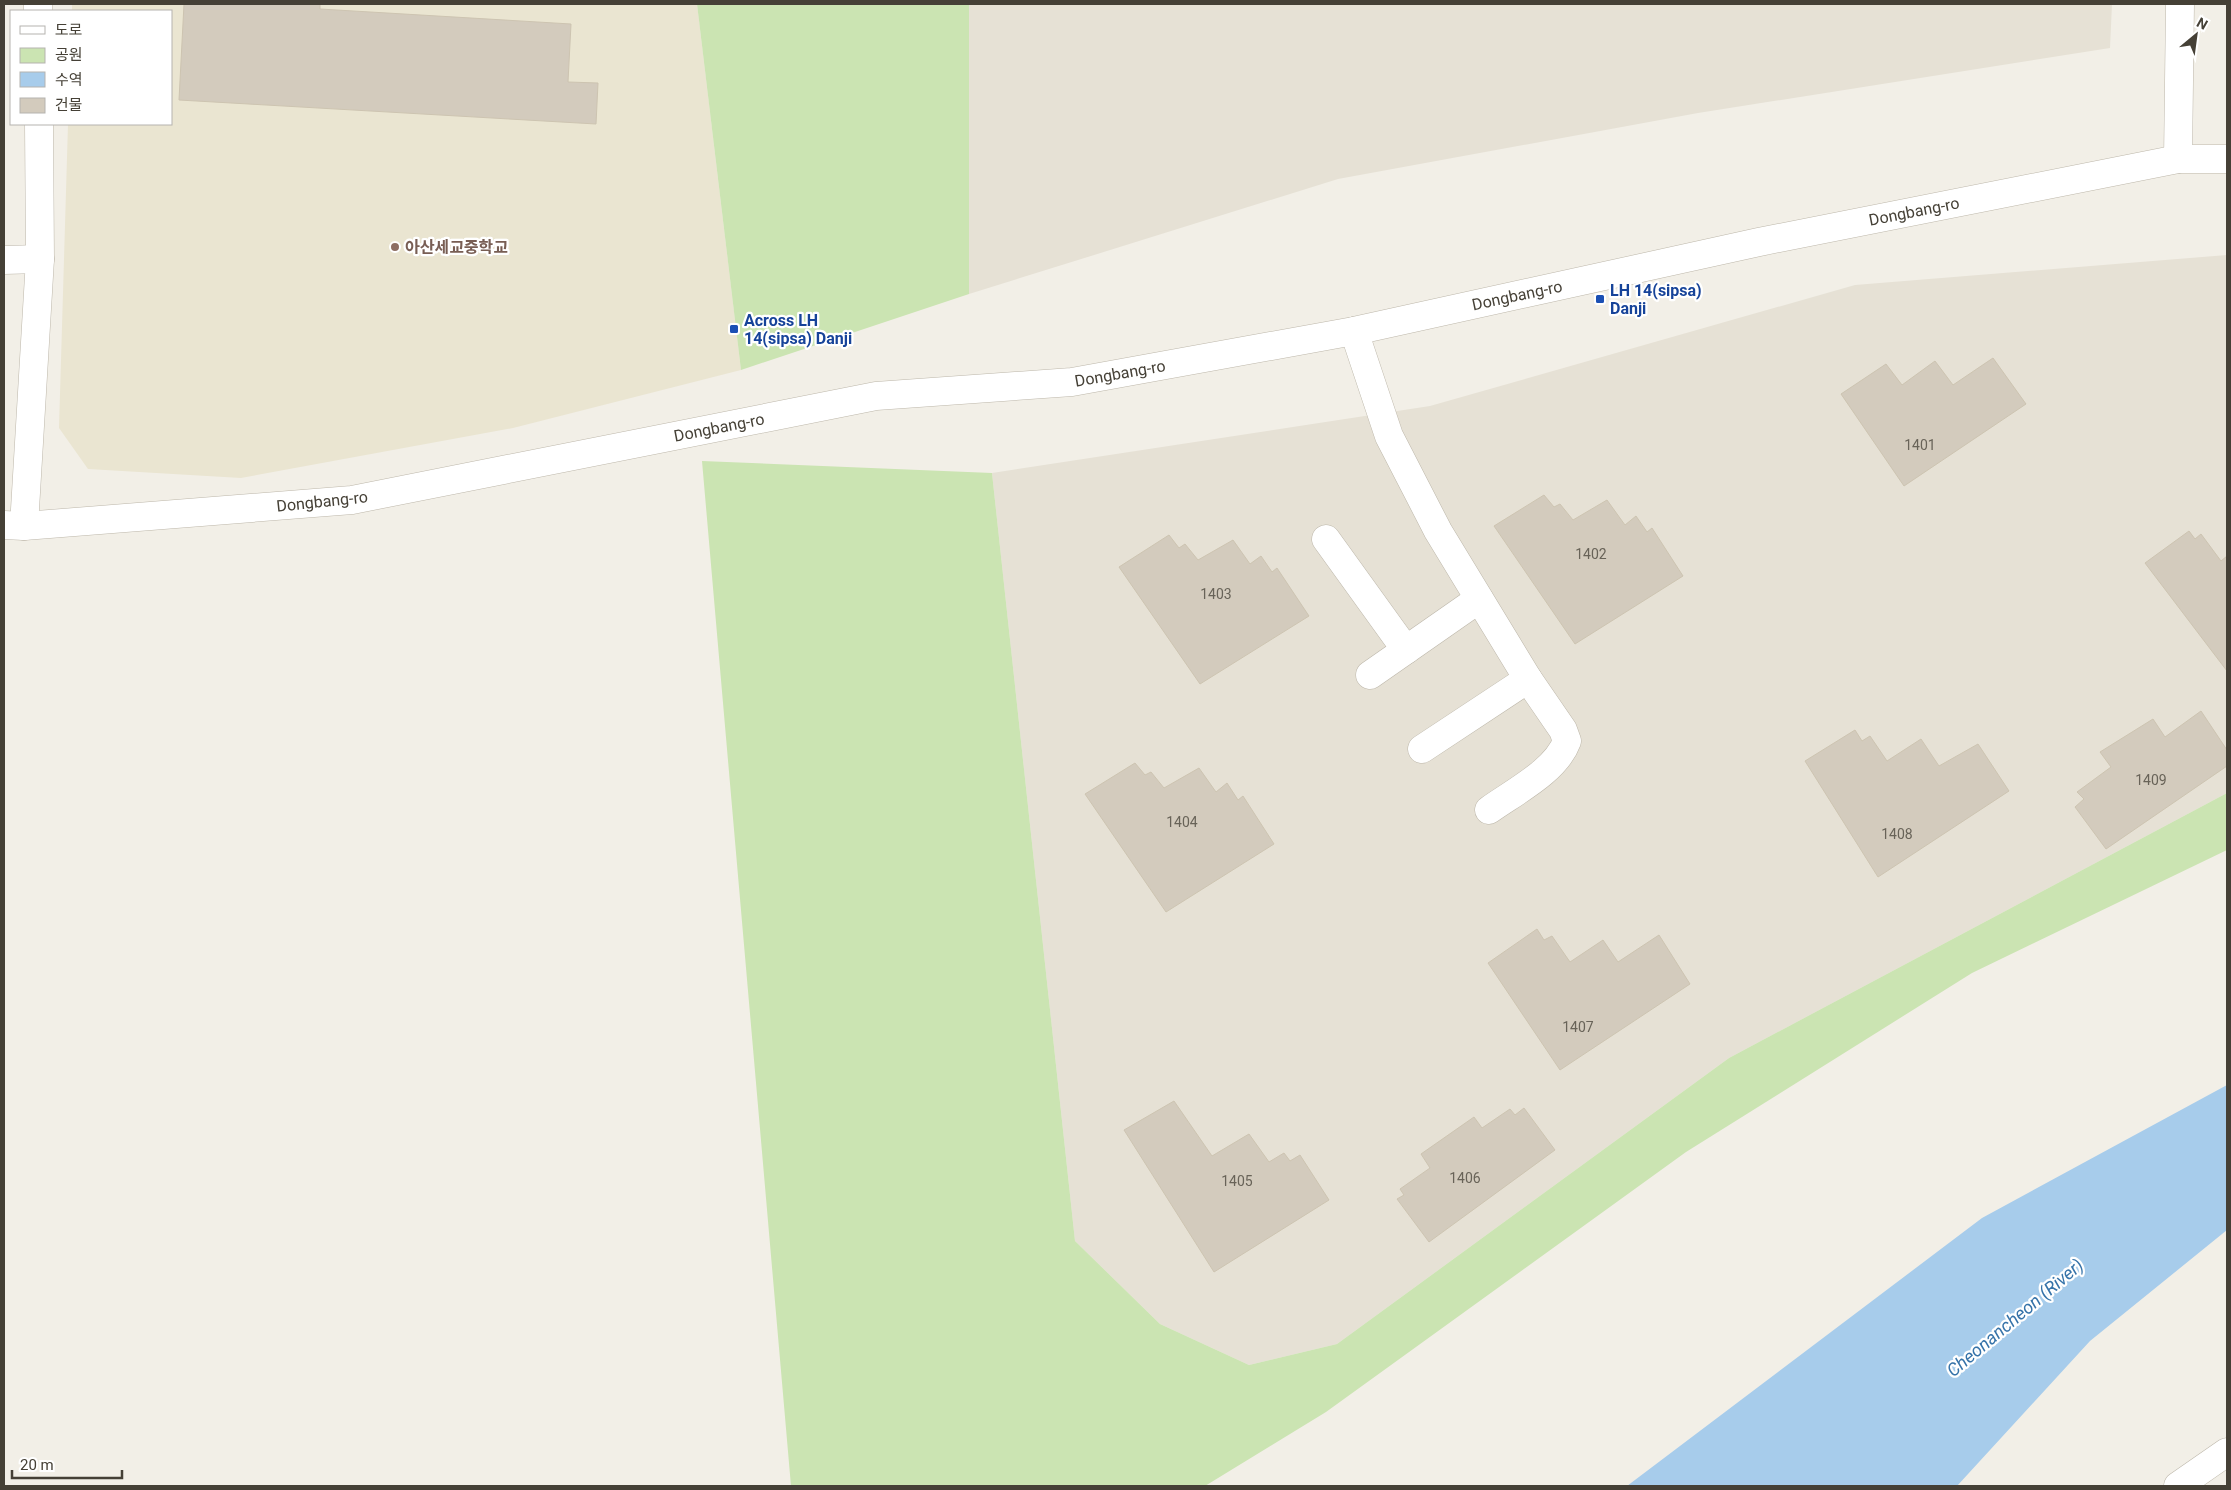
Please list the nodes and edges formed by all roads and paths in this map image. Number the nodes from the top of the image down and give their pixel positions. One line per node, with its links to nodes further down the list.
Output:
1 (2180, 4): 3 (street)
2 (39, 125): 5 (street)
3 (2178, 159): 4 (street, Dongbang-ro); 7 (street, Dongbang-ro)
4 (2227, 159)
5 (40, 259): 6 (street); 8 (street)
6 (4, 260)
7 (1354, 330): 8 (street, Dongbang-ro); 10 (street)
8 (14, 525)
9 (1326, 539): 11 (street)
10 (1479, 599): 11 (street); 13 (street)
11 (1406, 650): 12 (street)
12 (1370, 675)
13 (1528, 679): 14 (street); 15 (street)
14 (1422, 749)
15 (1488, 810)
16 (2227, 1452): 17 (street)
17 (2178, 1486)

